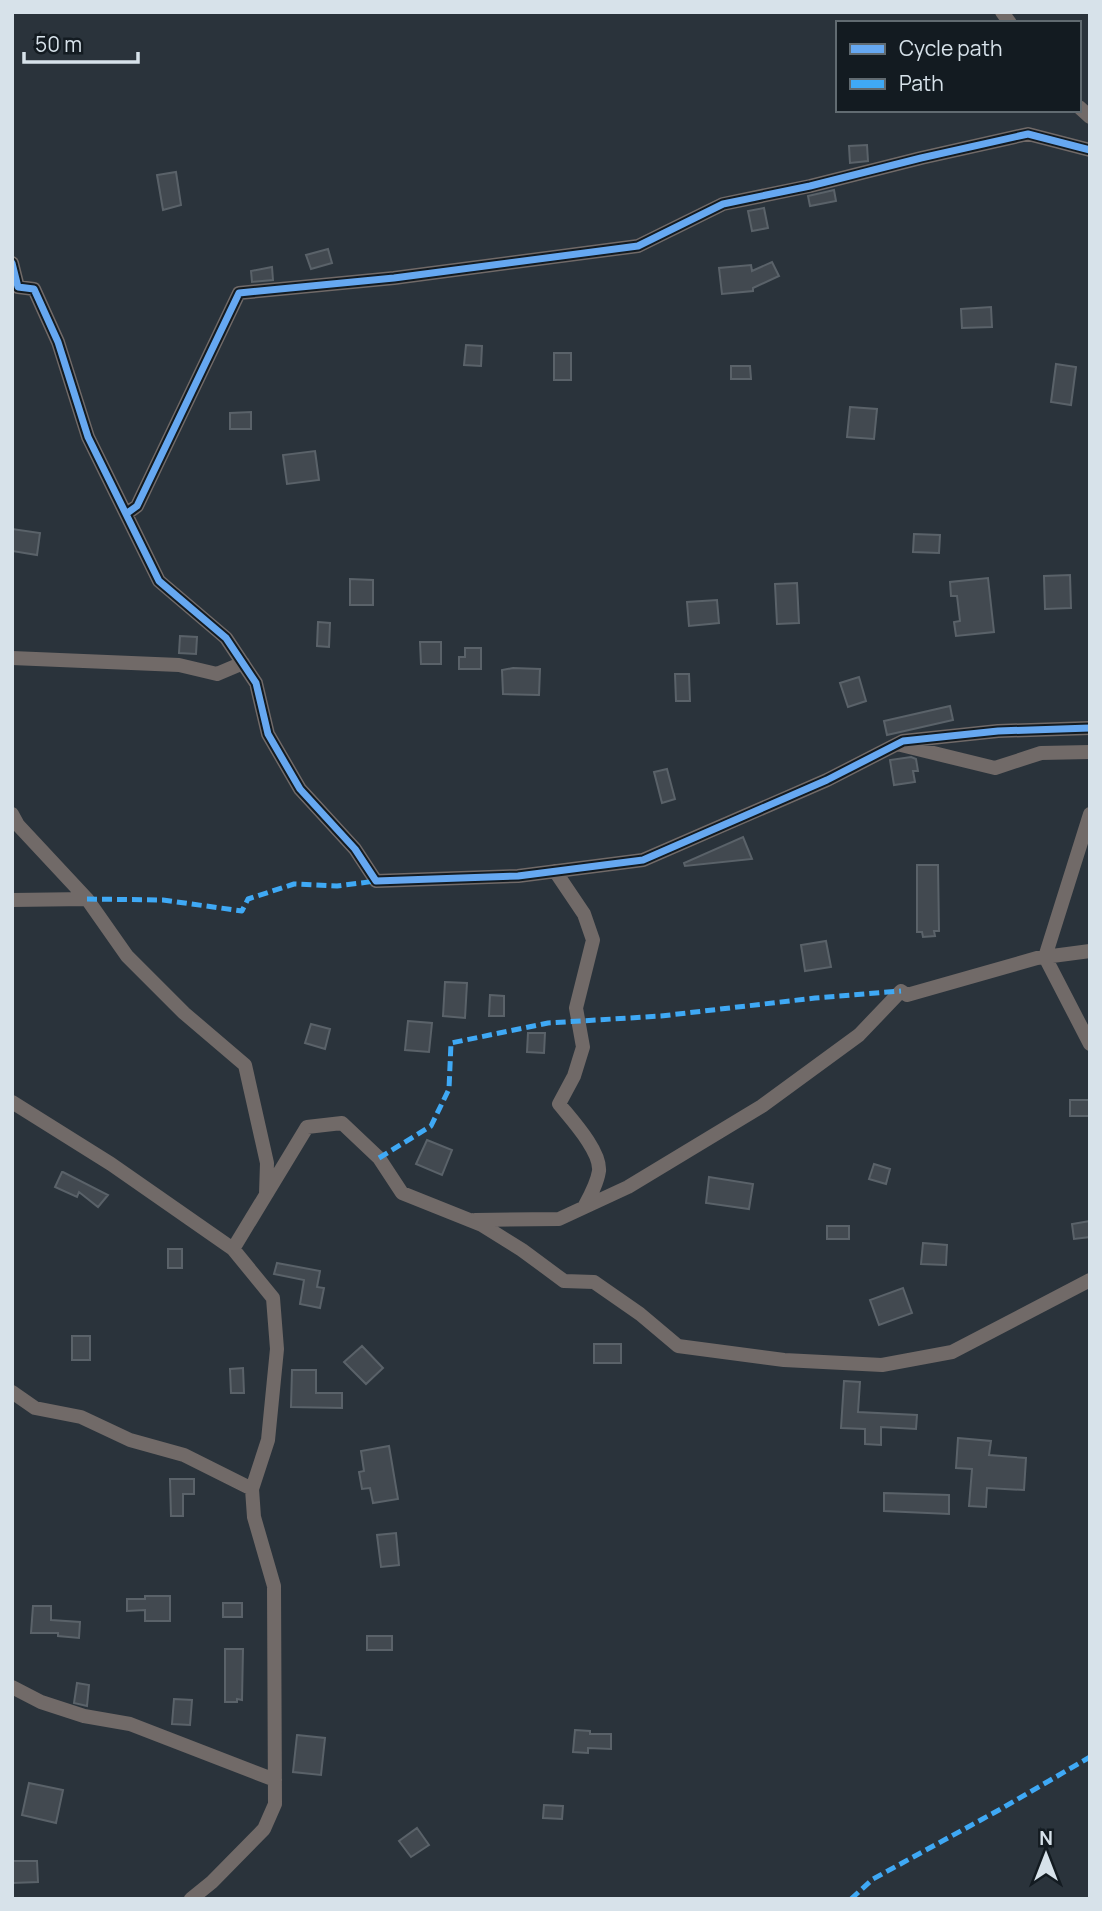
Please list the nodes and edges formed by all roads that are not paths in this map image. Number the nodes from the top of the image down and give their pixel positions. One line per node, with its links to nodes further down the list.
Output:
1 (1090, 150): 3 (street)
2 (12, 262): 3 (street)
3 (126, 514): 5 (street)
4 (12, 658): 5 (street)
5 (243, 663): 11 (street)
6 (1090, 728): 7 (street)
7 (898, 744): 8 (street); 11 (street)
8 (1090, 752)
9 (12, 814): 12 (street)
10 (1090, 814): 15 (street)
11 (555, 871): 19 (street)
12 (87, 899): 13 (street); 18 (street)
13 (12, 900)
14 (1090, 951): 15 (street)
15 (1045, 957): 16 (street); 19 (street)
16 (1090, 1044)
17 (12, 1102): 21 (street)
18 (266, 1195): 20 (street); 21 (street)
19 (584, 1207): 20 (street)
20 (470, 1220): 22 (street)
21 (233, 1249): 24 (street)
22 (1090, 1280)
23 (12, 1392): 24 (street)
24 (252, 1489): 26 (street)
25 (12, 1687): 26 (street)
26 (275, 1780): 27 (street)
27 (191, 1899)

